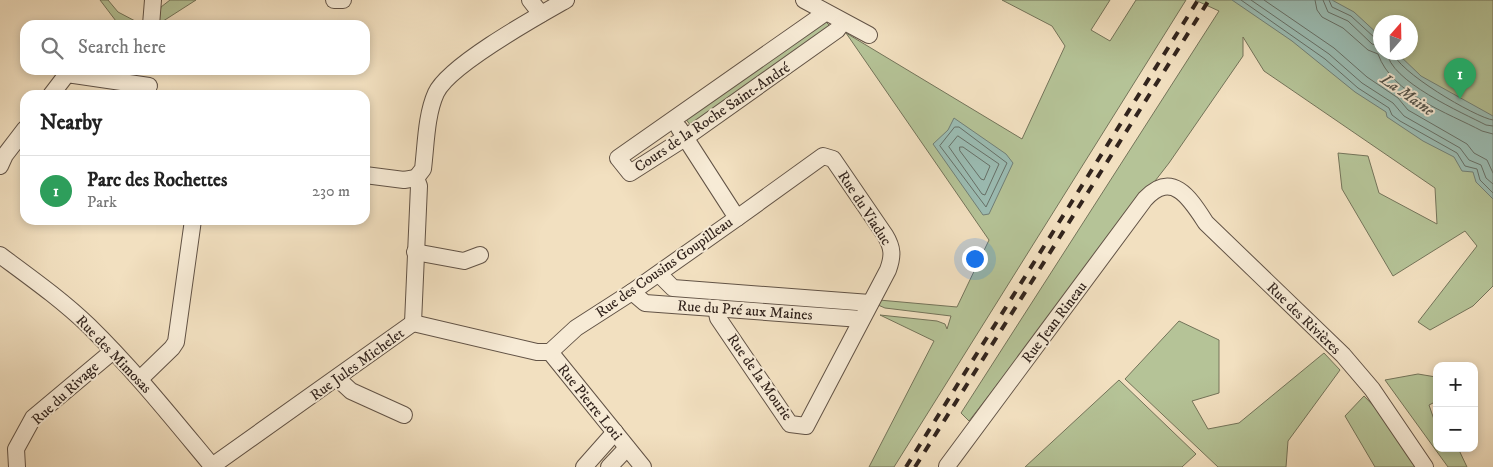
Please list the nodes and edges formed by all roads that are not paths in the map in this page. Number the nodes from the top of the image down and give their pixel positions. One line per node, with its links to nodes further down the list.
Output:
1 (153, 0): 9 (street)
2 (334, 0): 3 (street)
3 (343, 0)
4 (530, 0): 8 (street)
5 (566, 0): 8 (street)
6 (804, 0): 7 (street)
7 (825, 13): 10 (street); 18 (street, Cours de la Roche Saint-André)
8 (541, 14): 23 (street)
9 (151, 20)
10 (843, 22): 11 (street); 20 (street, Cours de la Roche Saint-André)
11 (869, 36)
12 (66, 75): 15 (street)
13 (72, 75): 16 (street)
14 (146, 75): 17 (street)
15 (55, 90)
16 (148, 90)
17 (153, 90)
18 (673, 120): 20 (street, Rue des Cousins Goupilleau); 20 (street, Cours de la Roche Saint-André)
19 (20, 136): 21 (street)
20 (685, 138): 25 (street, Rue des Cousins Goupilleau)
21 (0, 166)
22 (370, 176): 23 (street)
23 (416, 178): 27 (street, Rue Jules Michelet)
24 (1167, 188): 44 (street, Rue Jean Rineau); 49 (street, Rue des Rivières)
25 (737, 218): 30 (street, Rue des Cousins Goupilleau); 33 (street, Rue du Viaduc)
26 (191, 225): 38 (street)
27 (415, 252): 29 (street); 34 (street, Rue Jules Michelet)
28 (0, 255): 35 (street, Rue des Mimosas)
29 (480, 255)
30 (659, 274): 31 (street, Rue des Cousins Goupilleau); 33 (street, Rue du Pré aux Maines)
31 (632, 292): 32 (street, Rue du Pré aux Maines); 36 (street, Rue des Cousins Goupilleau)
32 (716, 308): 33 (street, Rue du Pré aux Maines); 33 (street, Rue de la Mourie)
33 (866, 311)
34 (413, 323): 36 (street, Rue Pierre Loti); 37 (street, Rue Jules Michelet)
35 (112, 351): 38 (street, Rue des Mimosas); 41 (street, Rue du Rivage)
36 (550, 352): 40 (street, Rue Pierre Loti)
37 (337, 378): 39 (street); 43 (street, Rue Jules Michelet)
38 (140, 379): 43 (street, Rue des Mimosas)
39 (404, 415)
40 (615, 432): 42 (street, Rue Pierre Loti); 46 (street)
41 (8, 448): 45 (street, Rue du Rivage)
42 (627, 448): 47 (street); 48 (street, Rue Pierre Loti)
43 (212, 466)
44 (947, 466)
45 (17, 467)
46 (584, 467)
47 (609, 467)
48 (643, 467)
49 (1425, 467)

